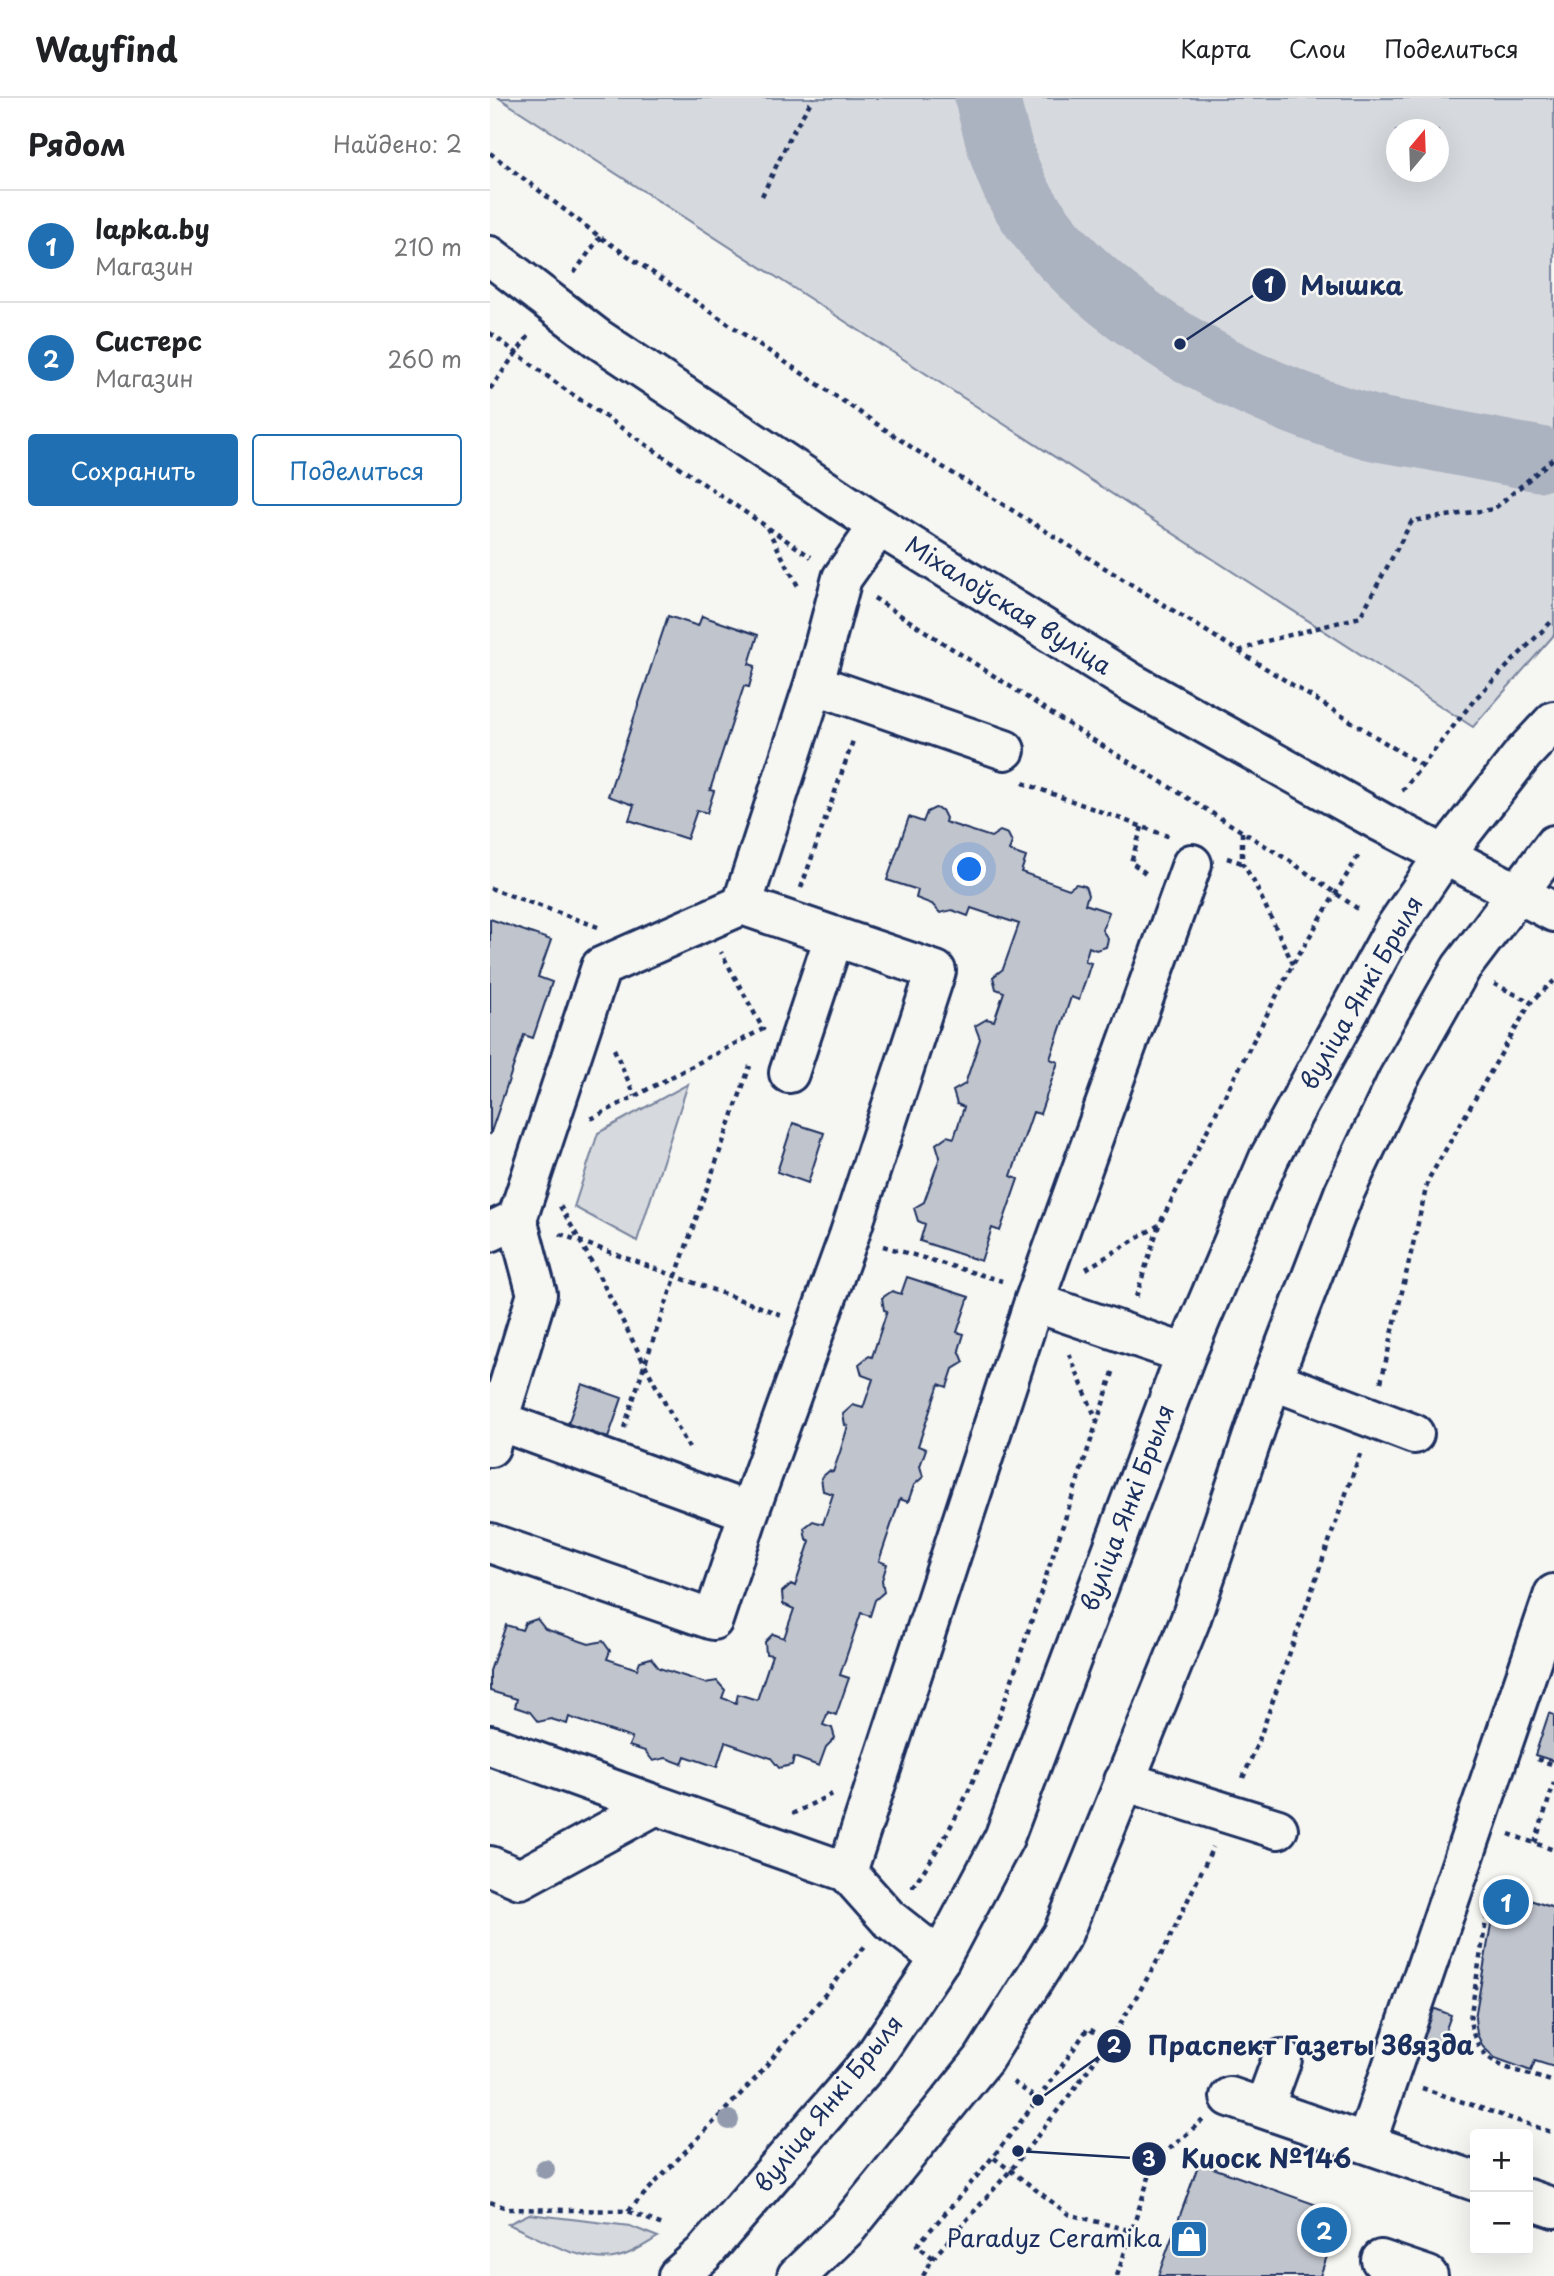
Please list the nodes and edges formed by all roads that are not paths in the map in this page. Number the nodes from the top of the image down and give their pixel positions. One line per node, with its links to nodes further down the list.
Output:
1 (490, 256): 2 (main road, Міхалоўская вуліца)
2 (879, 526): 3 (main road); 8 (main road, Міхалоўская вуліца)
3 (814, 684): 5 (main road); 10 (main road)
4 (1554, 721): 8 (main road, вуліца Янкі Брыля)
5 (1009, 765)
6 (1554, 845): 9 (main road)
7 (1196, 853): 15 (main road)
8 (1445, 854): 9 (main road, Міхалоўская вуліца); 16 (main road, вуліца Янкі Брыля)
9 (1518, 892): 11 (main road, Міхалоўская вуліца); 17 (main road)
10 (742, 905): 12 (main road); 14 (main road)
11 (1554, 912)
12 (834, 937): 13 (main road); 20 (main road)
13 (789, 1073)
14 (504, 1226): 18 (main road)
15 (1034, 1302): 16 (main road); 28 (main road)
16 (1186, 1354): 29 (main road, вуліца Янкі Брыля)
17 (1272, 1380): 19 (main road); 24 (main road)
18 (494, 1434): 20 (main road)
19 (1414, 1434)
20 (732, 1505): 21 (main road)
21 (490, 1543)
22 (1554, 1594): 31 (main road)
23 (490, 1745): 25 (main road)
24 (1124, 1781): 26 (main road); 35 (main road)
25 (656, 1805): 27 (main road); 28 (main road)
26 (1278, 1829)
27 (490, 1866)
28 (847, 1872): 29 (main road)
29 (940, 1959): 37 (main road, вуліца Янкі Брыля)
30 (1282, 2059): 31 (main road)
31 (1366, 2143): 32 (main road)
32 (1470, 2179)
33 (1533, 2201): 34 (main road)
34 (1554, 2208)
35 (846, 2228): 38 (main road); 39 (main road)
36 (1381, 2260): 40 (main road)
37 (678, 2276)
38 (797, 2276)
39 (836, 2276)
40 (1428, 2276)

